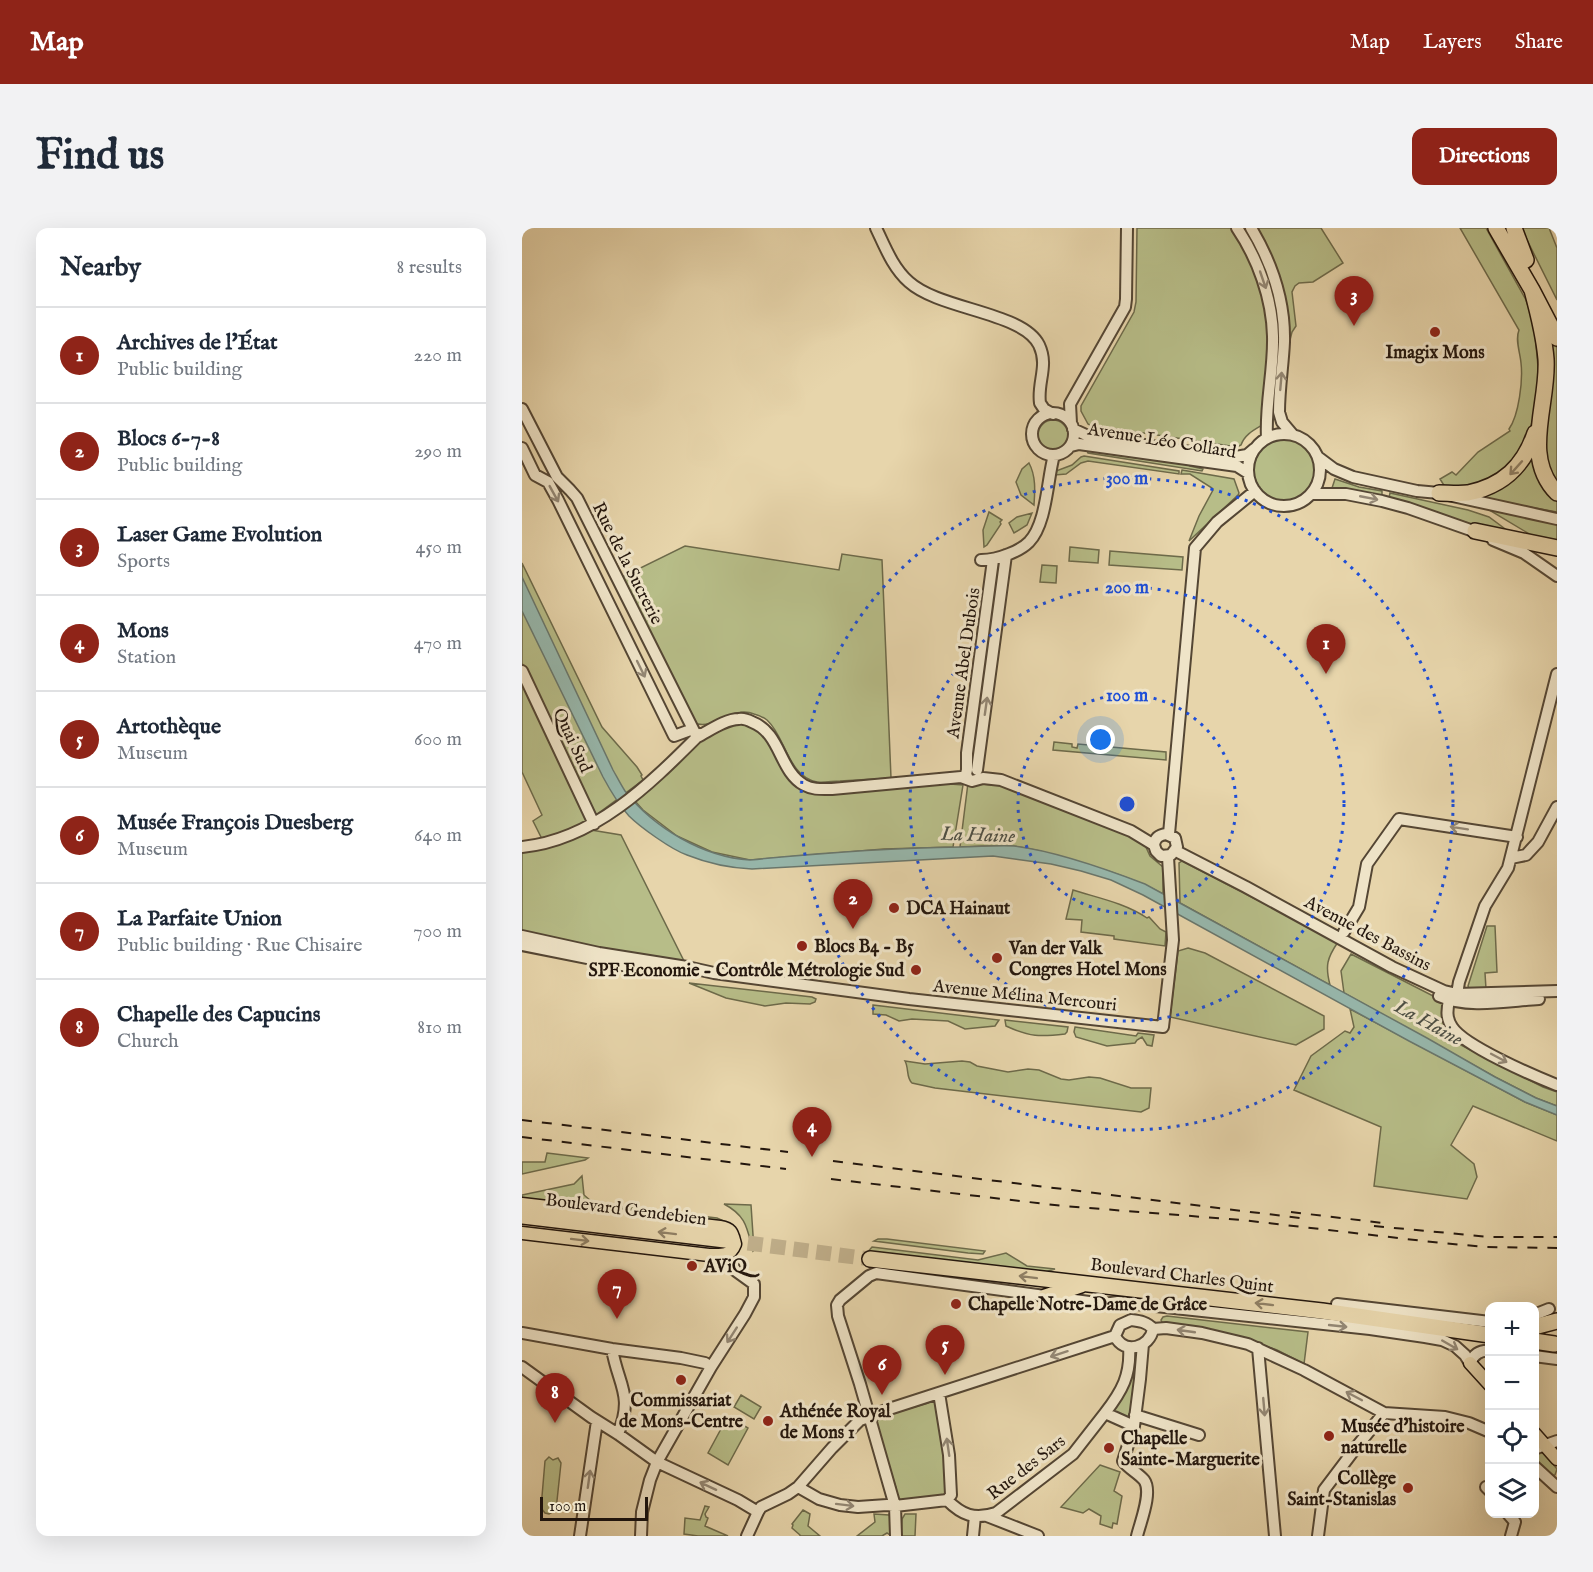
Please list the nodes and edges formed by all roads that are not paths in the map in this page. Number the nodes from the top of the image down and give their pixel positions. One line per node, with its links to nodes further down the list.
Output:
1 (876, 228): 11 (street)
2 (1127, 228): 13 (street)
3 (1237, 228): 20 (street, one-way to 20)
4 (1251, 228): 19 (street, one-way to 4)
5 (1496, 228): 9 (highway)
6 (1508, 228): 8 (highway)
7 (1514, 228): 8 (highway)
8 (1526, 260): 10 (highway)
9 (1532, 290): 12 (highway); 16 (highway)
10 (1557, 318)
11 (1007, 321): 15 (street); 17 (street)
12 (1557, 338)
13 (1070, 404): 15 (street); 18 (street)
14 (522, 409): 38 (street, Rue de la Sucrerie)
15 (1055, 414): 17 (street); 18 (street)
16 (1541, 416): 28 (highway, one-way to 28); 29 (highway)
17 (1037, 422): 24 (street)
18 (1072, 426): 21 (street); 23 (street, Avenue Léo Collard)
19 (1293, 435): 20 (street); 25 (street)
20 (1267, 438): 23 (street)
21 (1071, 446): 24 (street); 26 (street, Avenue Léo Collard)
22 (522, 448): 39 (street, one-way to 39)
23 (1254, 449): 26 (street)
24 (1054, 455): 34 (street)
25 (1318, 457): 28 (street); 30 (street)
26 (1248, 473): 27 (street)
27 (1254, 492): 30 (street); 46 (street)
28 (1439, 493): 31 (street)
29 (1557, 493)
30 (1311, 494): 32 (street, one-way to 32)
31 (1557, 519)
32 (1475, 531): 33 (highway); 37 (street)
33 (1557, 548)
34 (1006, 555): 36 (street); 43 (street, Avenue Abel Dubois, one-way to 34)
35 (981, 560): 36 (street)
36 (993, 560): 43 (street, Avenue Abel Dubois)
37 (1557, 576)
38 (623, 589): 39 (street); 42 (street, Rue de la Sucrerie)
39 (606, 597): 42 (street, one-way to 42)
40 (522, 671): 45 (street, Quai Sud)
41 (1557, 674): 47 (street)
42 (695, 733): 43 (street, Avenue des Bassins); 45 (street)
43 (973, 772): 48 (street, Avenue des Bassins)
44 (1557, 807): 51 (street)
45 (594, 824): 49 (street)
46 (1169, 834): 48 (street); 50 (street)
47 (1517, 837): 51 (street); 52 (street, one-way to 52)
48 (1155, 841): 50 (street, Avenue des Bassins)
49 (522, 848)
50 (1172, 854): 52 (street, Avenue des Bassins); 55 (street, Avenue Mélina Mercouri)
51 (1511, 858): 57 (street)
52 (1342, 935): 57 (street, Avenue des Bassins)
53 (522, 936): 55 (street, Avenue Mélina Mercouri)
54 (522, 945): 55 (street, Avenue Mélina Mercouri)
55 (714, 973)
56 (1557, 991): 57 (street, Avenue des Bassins)
57 (1453, 997): 58 (street); 59 (street, one-way to 59)
58 (1557, 998)
59 (1557, 1084)
60 (522, 1204): 63 (main road)
61 (522, 1216): 63 (highway, Boulevard Gendebien, one-way to 61)
62 (522, 1233): 63 (main road, one-way to 63)
63 (725, 1248): 92 (street, one-way to 92)
64 (870, 1258): 65 (highway, Boulevard Charles Quint, one-way to 64)
65 (1086, 1283): 66 (highway); 70 (highway, Boulevard Charles Quint, one-way to 65)
66 (1045, 1297): 67 (street, Boulevard Charles Quint); 99 (street, Boulevard Charles Quint)
67 (1118, 1302): 69 (street, Boulevard Charles Quint); 73 (street)
68 (1337, 1304): 72 (street)
69 (1160, 1307): 76 (street); 90 (street, Boulevard Charles Quint, one-way to 90)
70 (1322, 1311): 77 (highway); 80 (highway, Boulevard Charles Quint)
71 (1553, 1315): 74 (highway)
72 (1485, 1321)
73 (1120, 1325): 76 (street); 81 (street)
74 (1539, 1325)
75 (1557, 1325): 78 (highway)
76 (1151, 1327): 83 (street); 85 (street, one-way to 76)
77 (1485, 1328)
78 (1539, 1328)
79 (522, 1333): 86 (street)
80 (1485, 1334)
81 (1115, 1336): 84 (street); 96 (street, one-way to 96)
82 (1539, 1343): 88 (highway)
83 (1143, 1344): 84 (street); 93 (street)
84 (1129, 1347): 94 (street)
85 (1258, 1348): 98 (street, one-way to 85); 124 (street, one-way to 124)
86 (612, 1349): 92 (street); 103 (street)
87 (1485, 1350): 90 (street)
88 (1556, 1351): 89 (street)
89 (1539, 1355)
90 (1470, 1363): 95 (main road)
91 (522, 1367): 101 (street)
92 (711, 1367): 107 (street)
93 (1140, 1379): 94 (street); 100 (street)
94 (1126, 1380): 97 (street, Rue des Sars)
95 (1485, 1380)
96 (939, 1393): 99 (street); 111 (street, one-way to 96)
97 (1105, 1413): 100 (street); 115 (street, Rue des Sars)
98 (1384, 1413): 102 (street); 125 (street)
99 (869, 1417): 110 (street); 112 (street)
100 (1135, 1420): 104 (street); 123 (street)
101 (597, 1421): 103 (street); 117 (street, one-way to 101)
102 (1485, 1430)
103 (618, 1434): 107 (street)
104 (1199, 1435)
105 (1546, 1445): 106 (main road)
106 (1557, 1459)
107 (657, 1462): 113 (street, one-way to 107); 118 (street)
108 (1539, 1470): 109 (street)
109 (1555, 1483)
110 (798, 1487): 112 (street, one-way to 112); 113 (street)
111 (947, 1500): 112 (street); 114 (street)
112 (895, 1506): 120 (street)
113 (758, 1512): 119 (street)
114 (975, 1516): 115 (street); 121 (street)
115 (987, 1516): 122 (street)
116 (1512, 1518): 126 (street)
117 (580, 1536)
118 (641, 1536)
119 (747, 1536)
120 (896, 1536)
121 (973, 1536)
122 (1038, 1536)
123 (1137, 1536)
124 (1275, 1536)
125 (1318, 1536)
126 (1511, 1536)

